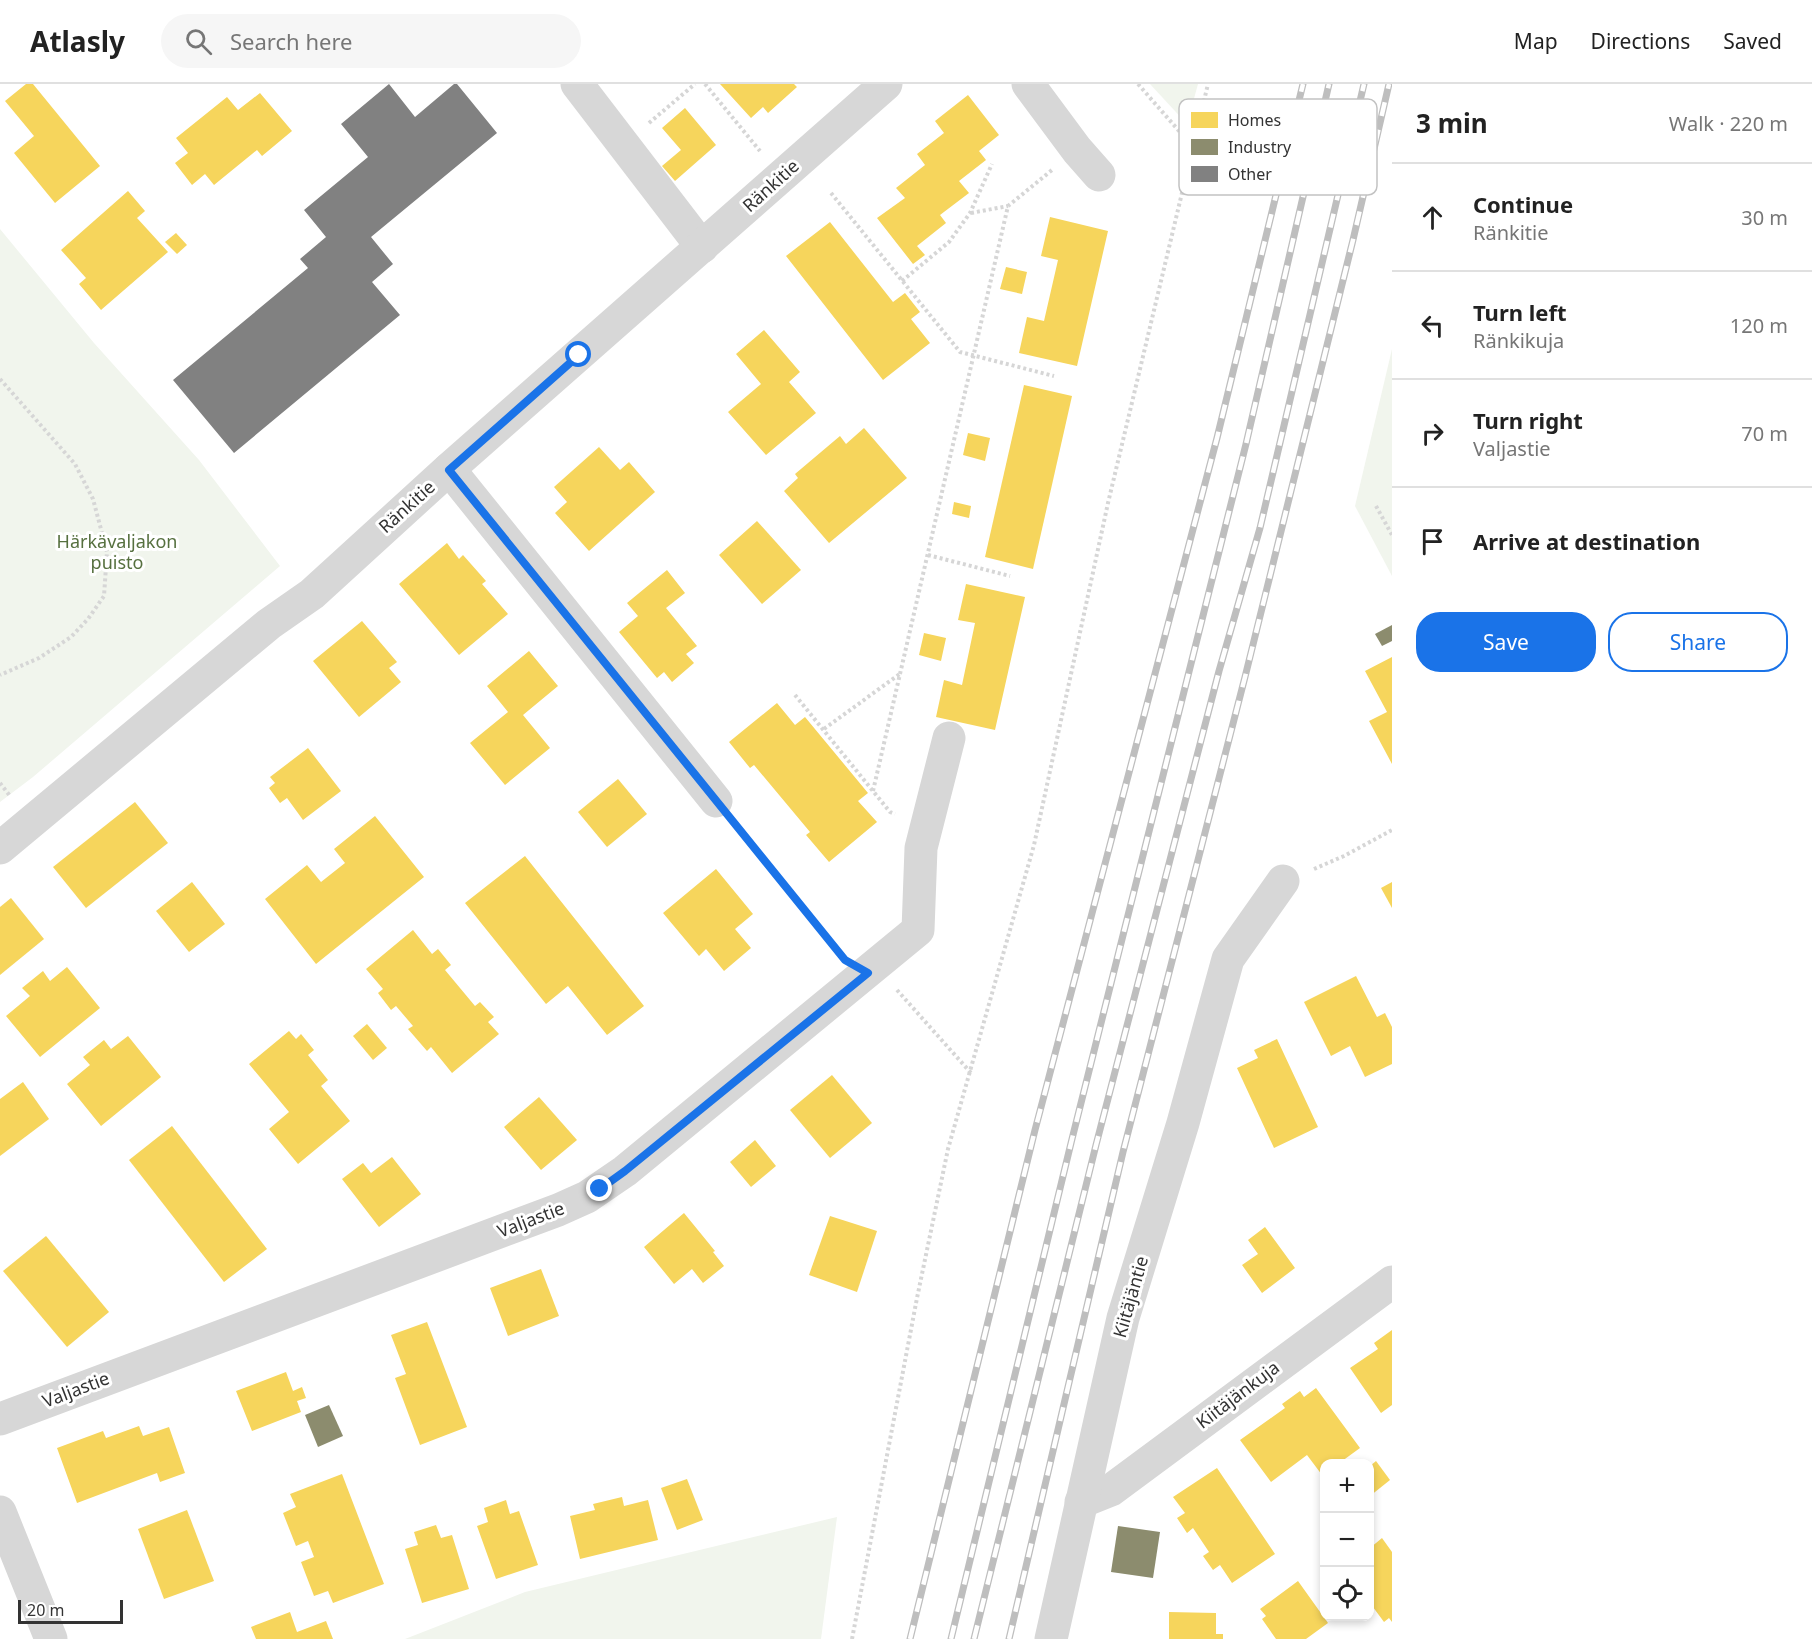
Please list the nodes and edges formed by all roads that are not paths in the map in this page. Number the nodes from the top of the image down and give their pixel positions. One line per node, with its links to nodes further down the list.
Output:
1 (577, 84): 5 (street)
2 (886, 84): 5 (street, Ränkitie)
3 (1028, 84): 4 (street)
4 (1099, 175)
5 (702, 247): 6 (street, Ränkitie)
6 (449, 470): 8 (street); 9 (street, Ränkitie)
7 (949, 738): 12 (street, Valjastie)
8 (716, 801)
9 (0, 848)
10 (1283, 881): 13 (street, Kiitäjäntie)
11 (1392, 1282): 13 (street, Kiitäjänkuja)
12 (0, 1419)
13 (1081, 1502): 16 (street, Kiitäjäntie)
14 (0, 1512): 15 (street)
15 (51, 1639)
16 (1051, 1639)

